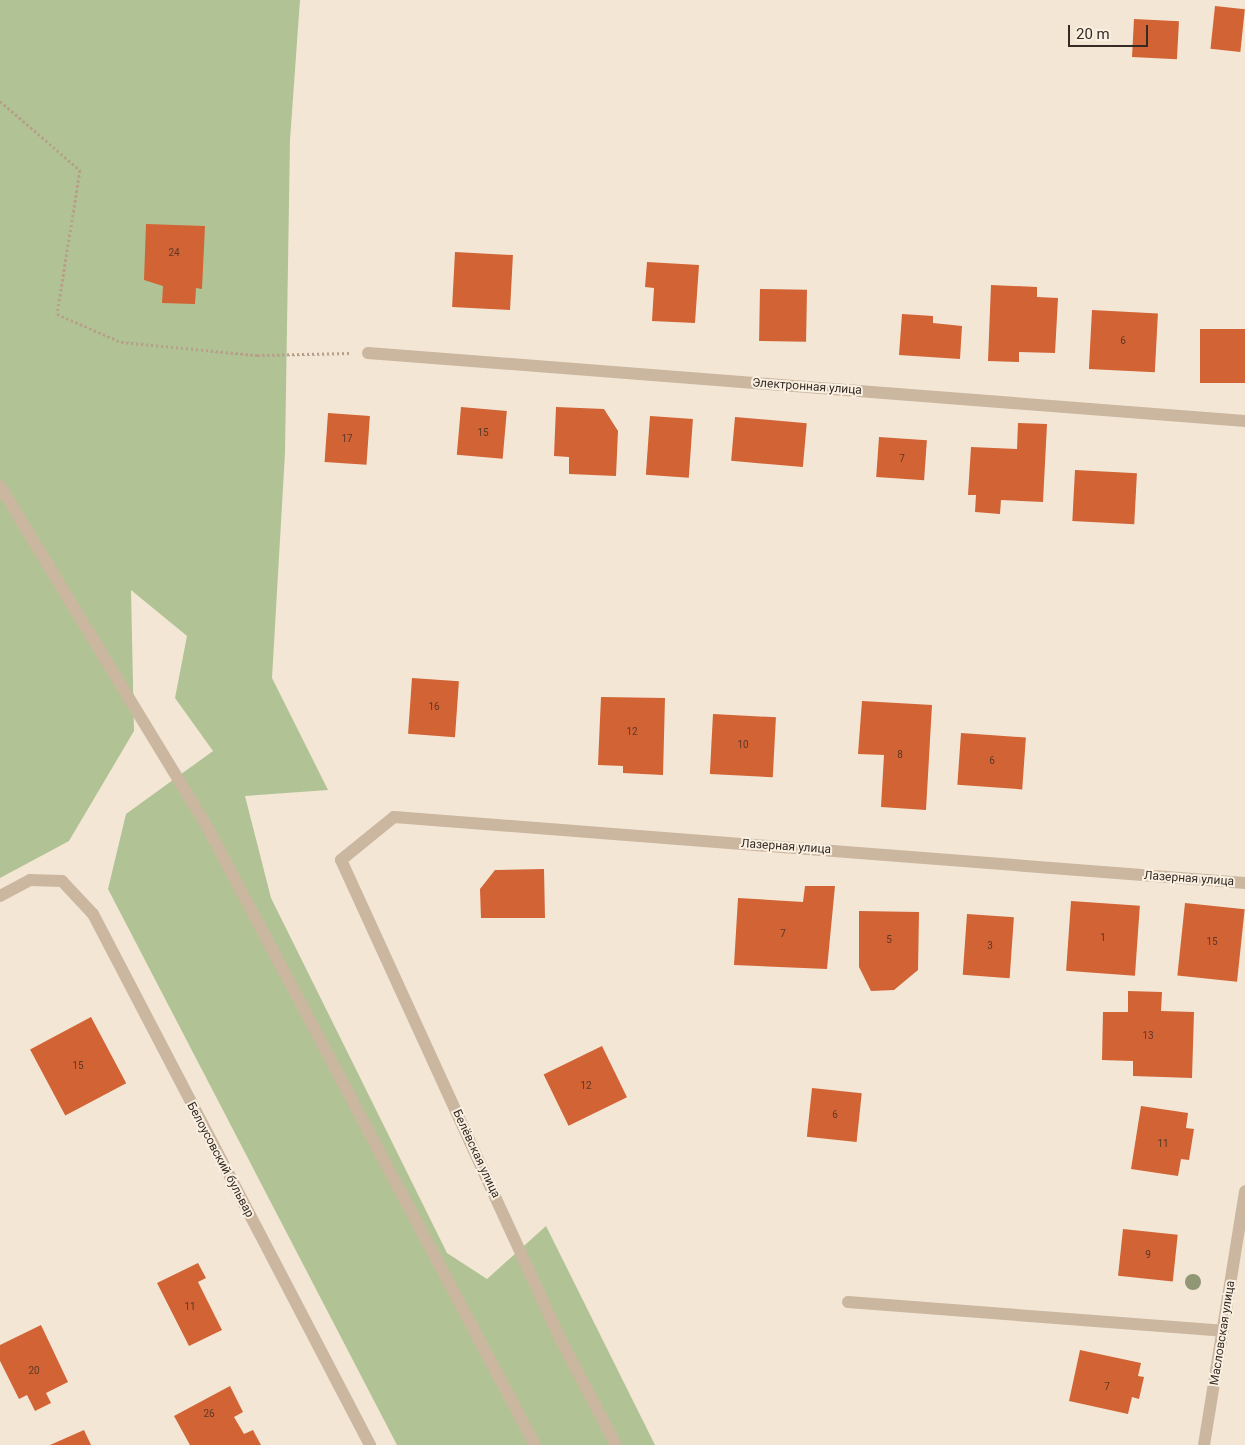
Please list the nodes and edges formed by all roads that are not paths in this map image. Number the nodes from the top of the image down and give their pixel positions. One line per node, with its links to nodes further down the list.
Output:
1 (368, 353): 2 (street, Электронная улица)
2 (1245, 421)
3 (0, 486): 11 (street)
4 (341, 860): 5 (street, Лазерная улица); 12 (street, Белёвская улица)
5 (1245, 883)
6 (0, 896): 10 (street, Белоусовский бульвар)
7 (1245, 1191): 9 (street, Масловская улица)
8 (848, 1302): 9 (street)
9 (1223, 1331): 13 (street, Масловская улица)
10 (370, 1445)
11 (535, 1445)
12 (616, 1445)
13 (1204, 1445)

